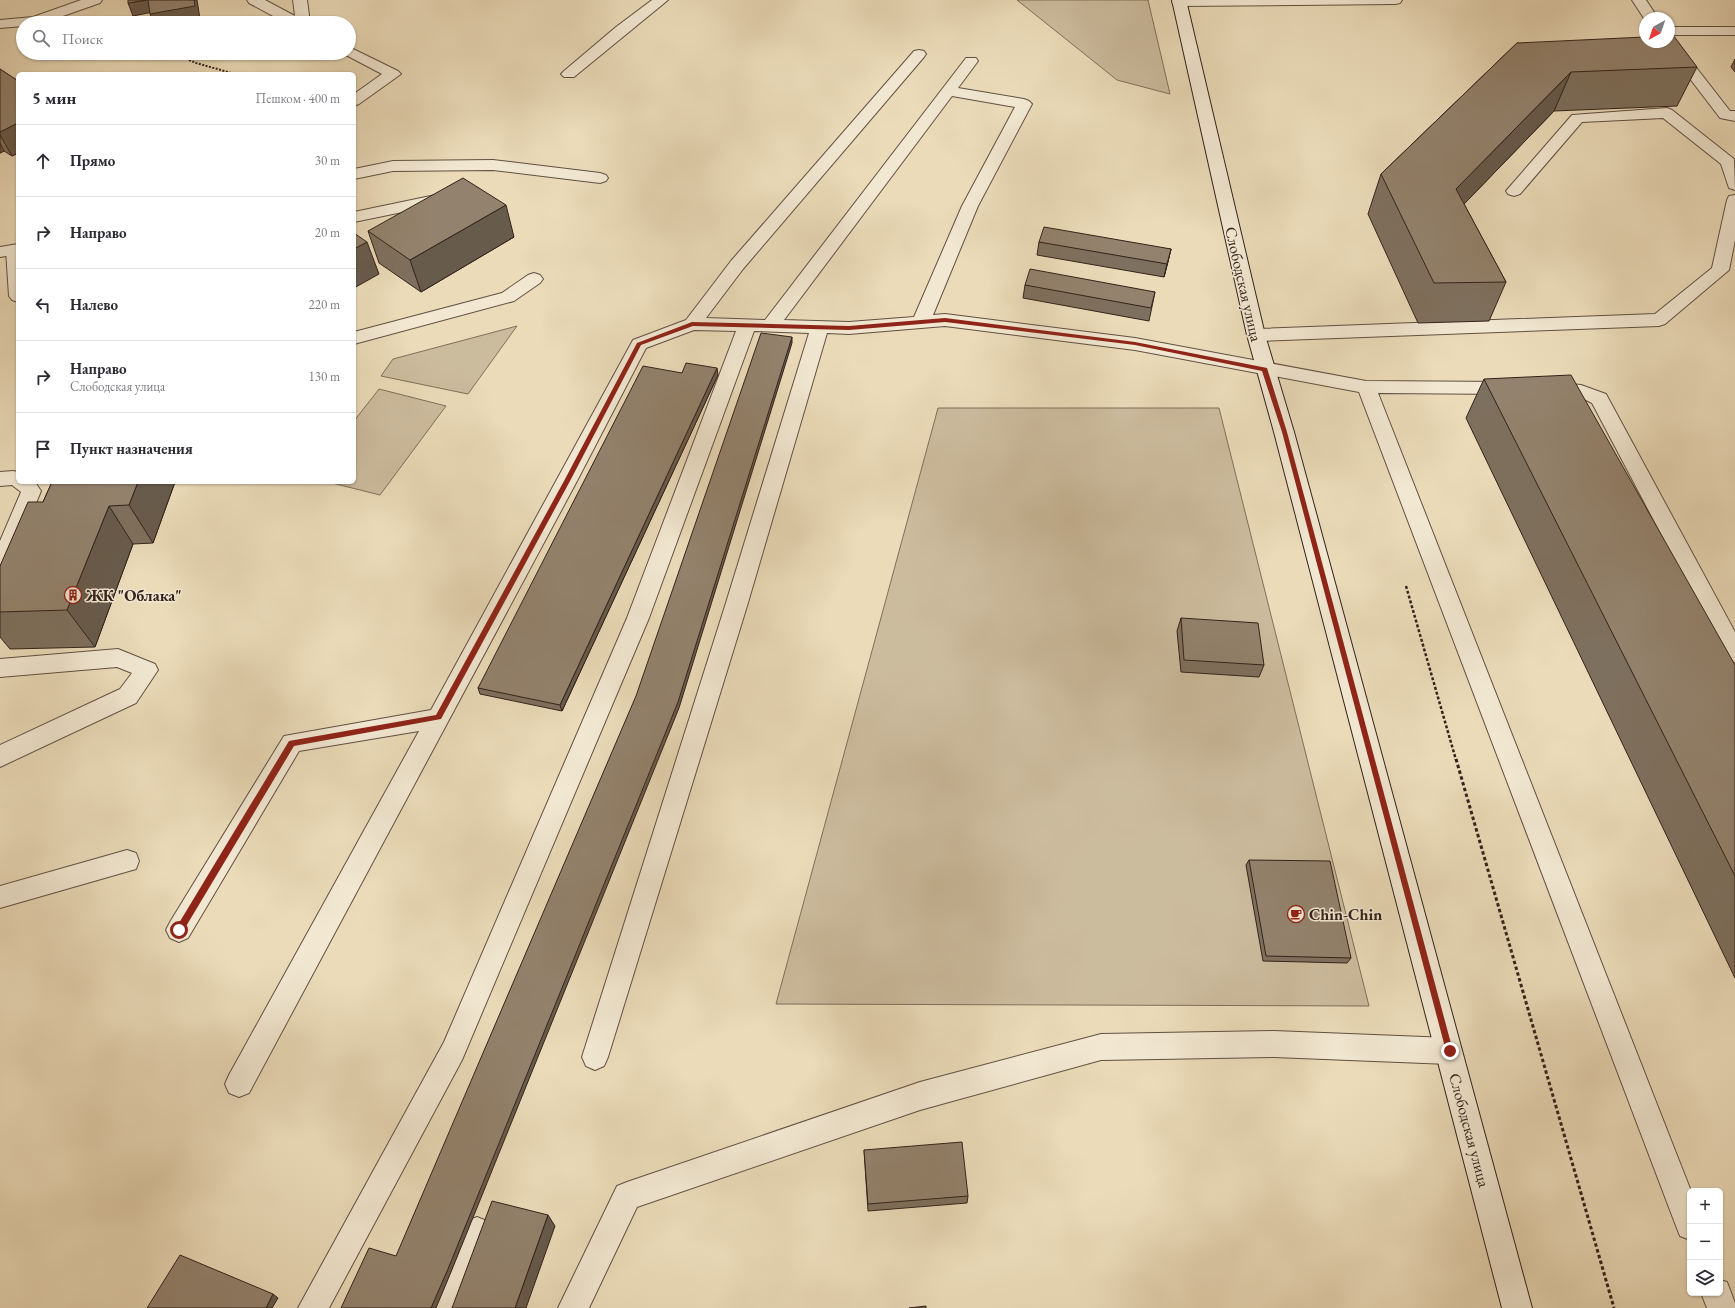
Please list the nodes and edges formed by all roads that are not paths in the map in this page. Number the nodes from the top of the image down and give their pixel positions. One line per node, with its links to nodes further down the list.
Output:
1 (95, 0): 10 (street)
2 (254, 0): 11 (street)
3 (300, 0): 12 (street)
4 (661, 0): 21 (street)
5 (1395, 0): 8 (street)
6 (1639, 0): 9 (street)
7 (1179, 1): 8 (street); 39 (street, Слободская улица)
8 (1291, 1)
9 (1647, 12)
10 (49, 16)
11 (284, 16)
12 (302, 16)
13 (16, 23): 14 (street)
14 (0, 24)
15 (1675, 31): 16 (street)
16 (1735, 31)
17 (1674, 48): 24 (street)
18 (356, 54): 23 (street)
19 (919, 54): 36 (street)
20 (971, 61): 22 (street)
21 (569, 74)
22 (948, 91): 35 (street); 37 (street)
23 (356, 100)
24 (1735, 116)
25 (356, 174): 26 (street)
26 (600, 178)
27 (1735, 185): 28 (street)
28 (1514, 191)
29 (461, 195): 31 (street)
30 (1735, 200): 39 (street)
31 (356, 217)
32 (11, 250): 34 (street)
33 (534, 279): 40 (street)
34 (16, 283)
35 (921, 322): 38 (street); 41 (street)
36 (692, 324): 37 (street); 49 (street)
37 (759, 326): 38 (street); 60 (street)
38 (820, 327): 55 (street)
39 (1256, 335): 41 (street, Слободская улица)
40 (356, 337)
41 (1265, 369): 42 (street); 54 (street, Слободская улица)
42 (1366, 387): 47 (street); 57 (street)
43 (16, 479): 44 (street)
44 (0, 480)
45 (26, 484): 46 (street)
46 (0, 566)
47 (1735, 653)
48 (0, 668): 50 (street)
49 (439, 718): 53 (street); 56 (street)
50 (0, 757)
51 (127, 861): 52 (street)
52 (0, 897)
53 (179, 930)
54 (1450, 1051): 62 (street); 63 (street, Слободская улица)
55 (594, 1057)
56 (239, 1084)
57 (1689, 1224)
58 (477, 1231): 61 (street)
59 (1717, 1296): 64 (street)
60 (313, 1308)
61 (446, 1308)
62 (573, 1308)
63 (1517, 1308)
64 (1722, 1308)

